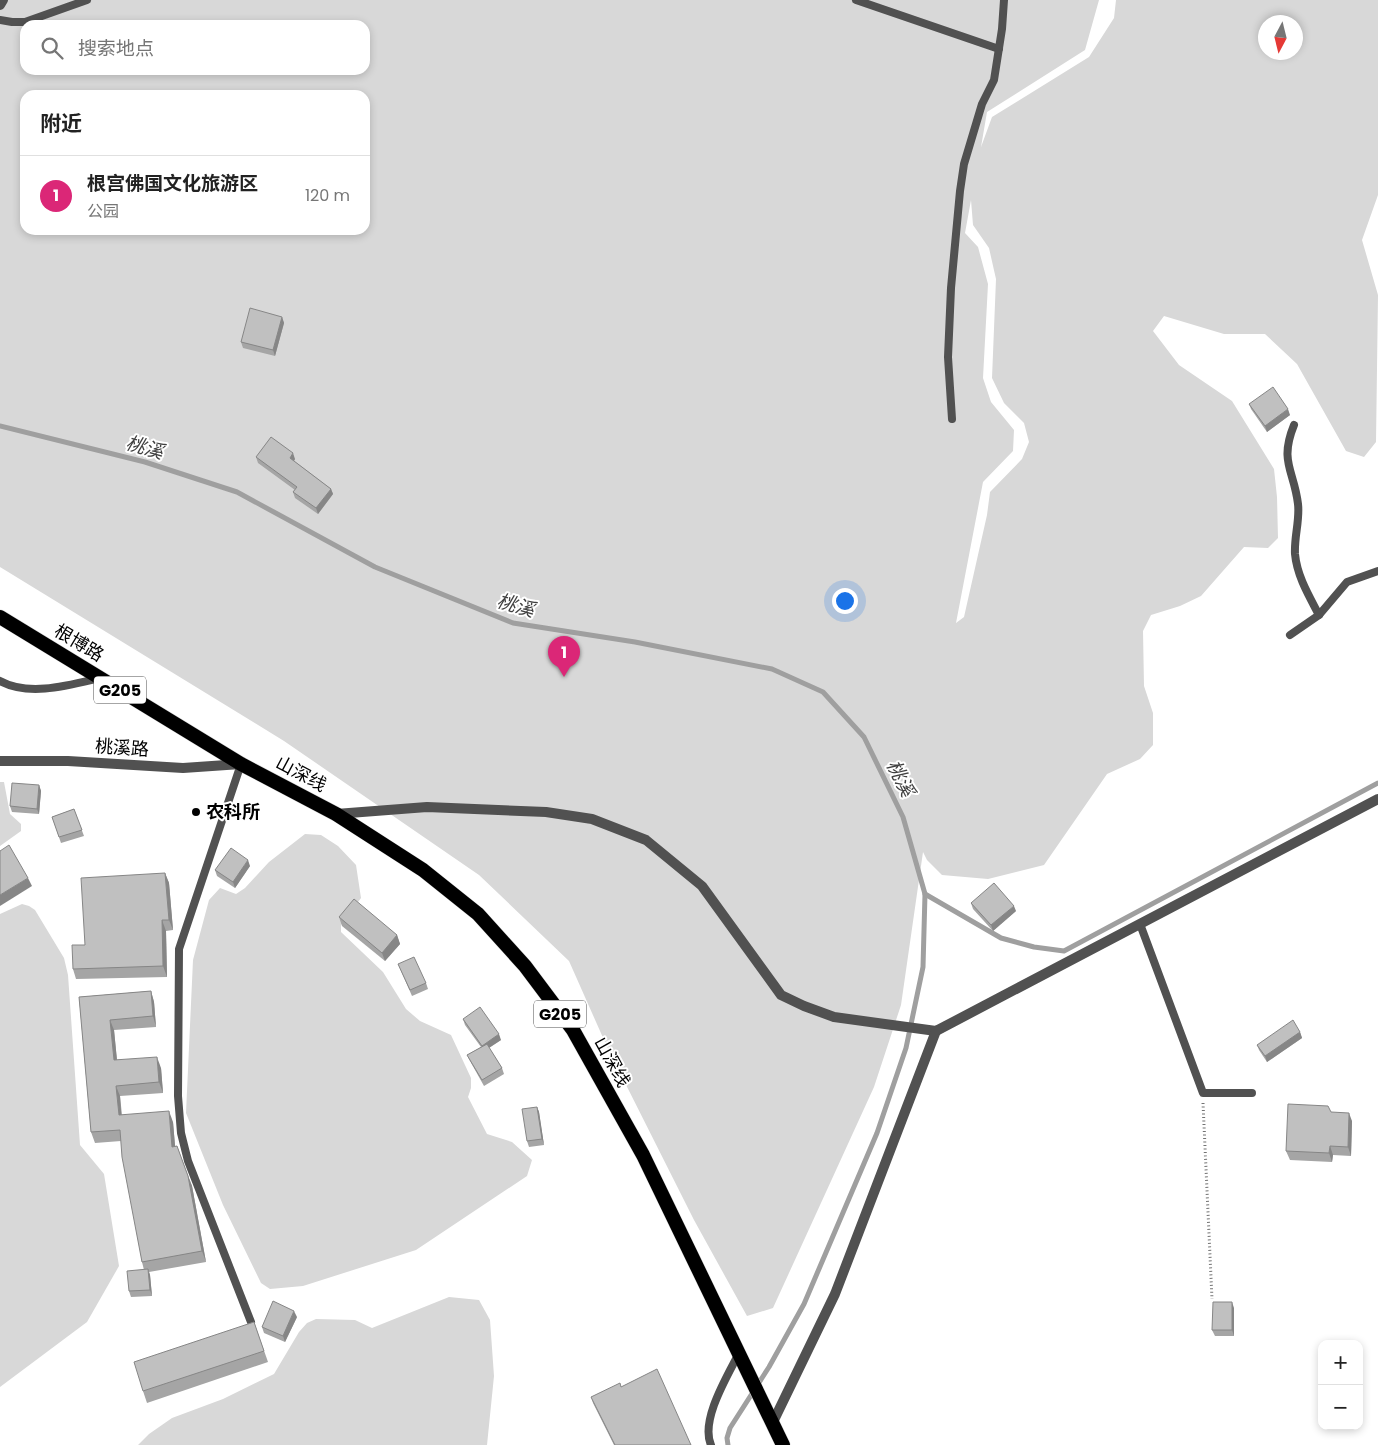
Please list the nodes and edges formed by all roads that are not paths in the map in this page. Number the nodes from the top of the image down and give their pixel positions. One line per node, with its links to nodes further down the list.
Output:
1 (3, 0): 5 (street)
2 (87, 0): 7 (lane)
3 (856, 0): 9 (lane)
4 (1004, 0): 9 (lane)
5 (0, 5)
6 (0, 20): 8 (lane)
7 (31, 20)
8 (20, 22)
9 (999, 49): 10 (lane)
10 (952, 419)
11 (1294, 425): 13 (lane)
12 (1378, 571): 13 (lane)
13 (1319, 615): 15 (lane)
14 (0, 617): 16 (highway, 根博路 / G205)
15 (1290, 635)
16 (100, 678): 17 (lane); 19 (highway, 根博路 / G205)
17 (0, 681)
18 (0, 761): 19 (street, 桃溪路)
19 (241, 764): 21 (highway, 山深线 / G205); 25 (lane)
20 (1378, 798): 22 (street)
21 (336, 814): 23 (street); 26 (highway, 山深线 / G205)
22 (1140, 924): 23 (street); 24 (lane)
23 (936, 1031): 27 (street)
24 (1252, 1094)
25 (251, 1322)
26 (739, 1353): 27 (highway, 山深线 / G205); 28 (lane)
27 (773, 1422): 29 (highway, 山深线 / G205)
28 (711, 1445)
29 (782, 1445)

